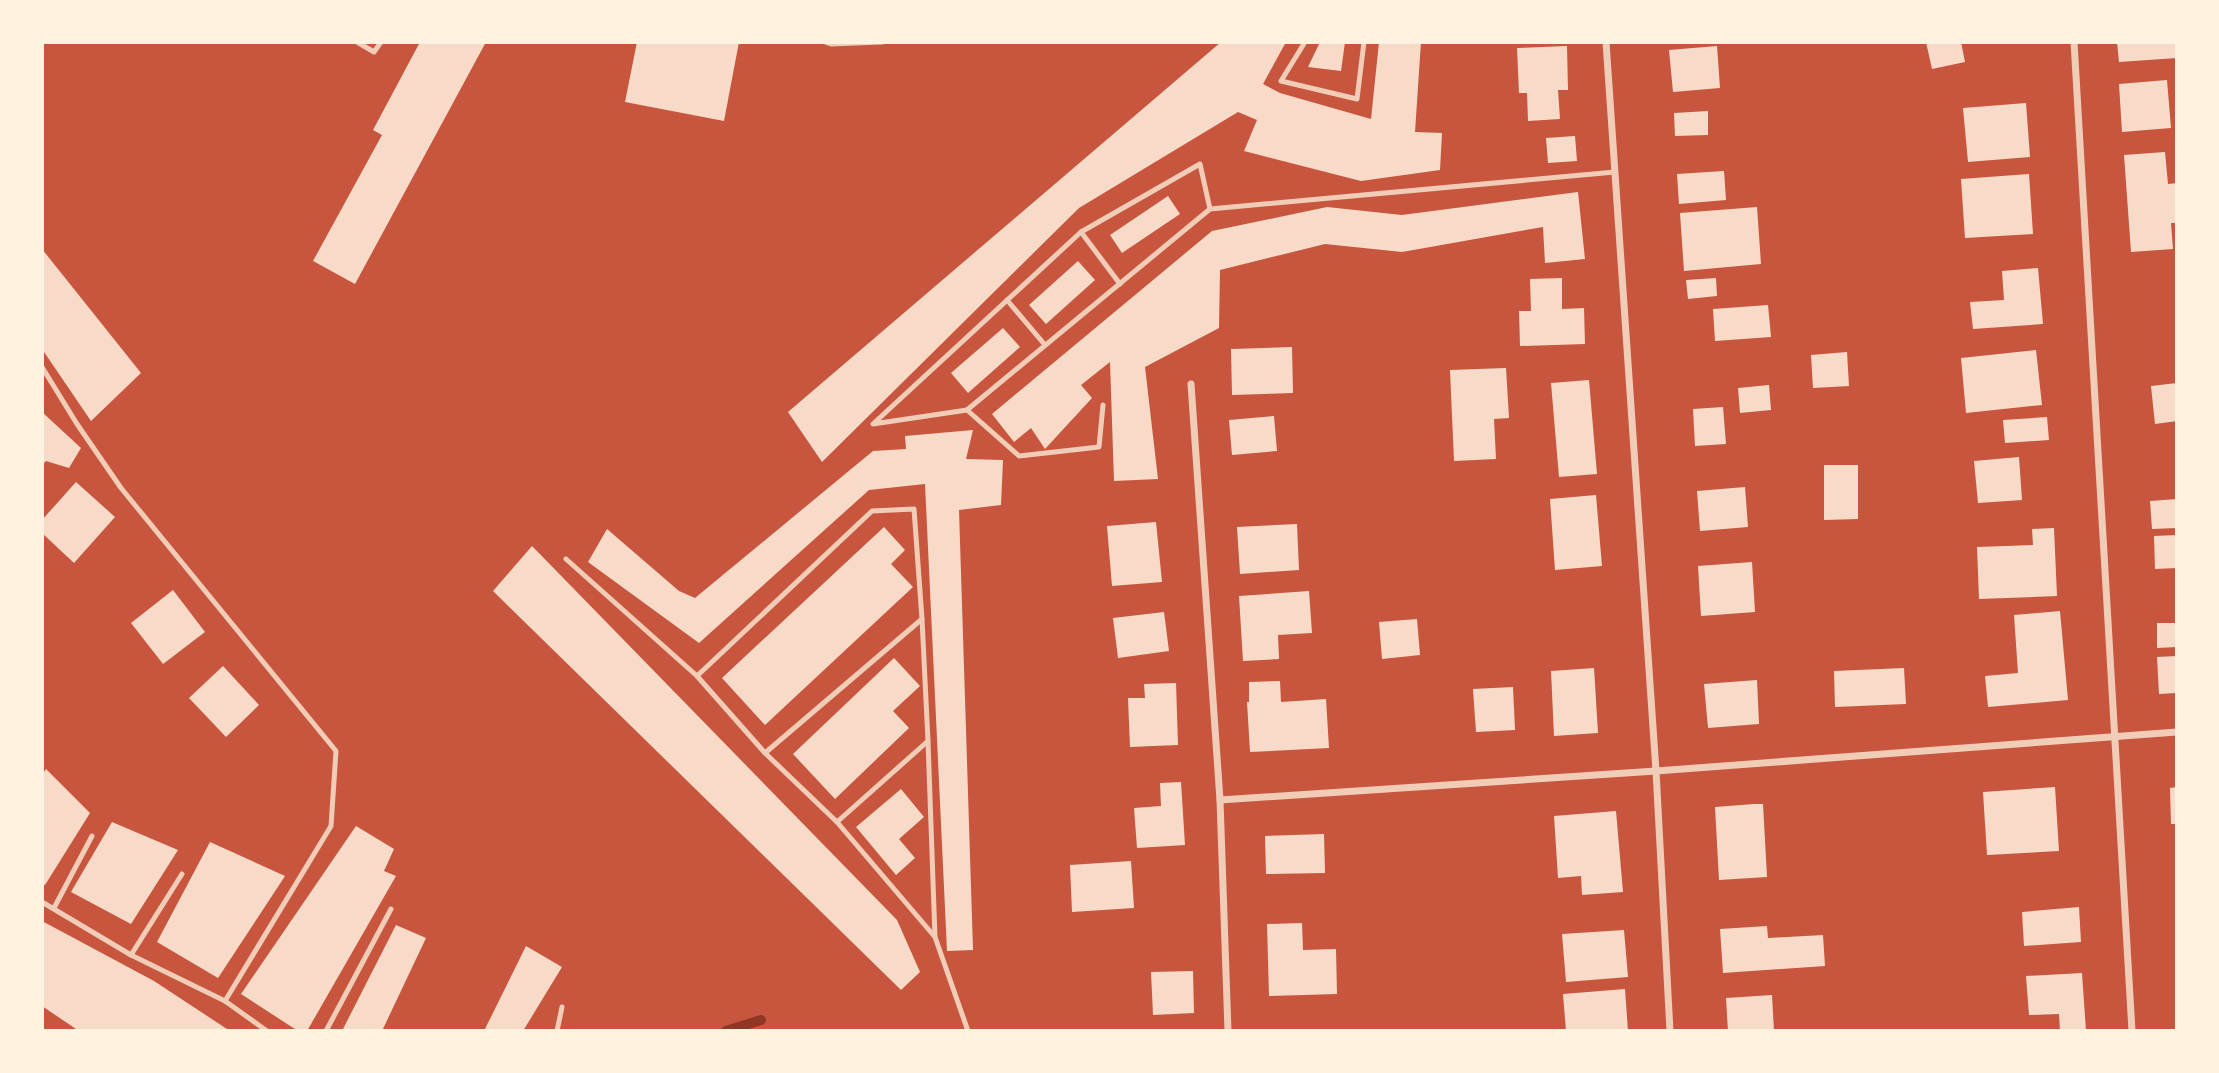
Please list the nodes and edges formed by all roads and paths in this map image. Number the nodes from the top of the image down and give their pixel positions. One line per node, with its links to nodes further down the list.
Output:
1 (357, 42): 2 (lane)
2 (381, 42)
3 (825, 42): 4 (lane)
4 (883, 42)
5 (1305, 42): 6 (lane)
6 (1364, 42)
7 (1606, 42): 9 (street)
8 (2074, 42): 23 (street)
9 (1615, 172): 10 (lane); 26 (street)
10 (1210, 209): 11 (lane); 12 (lane)
11 (1081, 232): 12 (lane); 13 (lane)
12 (1120, 284): 14 (lane)
13 (1007, 300): 14 (lane); 18 (lane)
14 (1045, 345): 18 (lane)
15 (42, 367): 36 (lane)
16 (1191, 384): 27 (street)
17 (1103, 405): 18 (lane)
18 (967, 410)
19 (566, 559): 21 (lane)
20 (922, 619): 21 (lane); 24 (lane); 25 (lane)
21 (697, 677): 25 (lane)
22 (2177, 732): 23 (street)
23 (2113, 737): 26 (street); 44 (street)
24 (928, 741): 28 (lane); 34 (lane)
25 (765, 753): 28 (lane)
26 (1656, 771): 27 (street); 43 (street)
27 (1220, 800): 42 (street)
28 (837, 822): 34 (lane)
29 (92, 836): 32 (lane)
30 (182, 874): 35 (lane)
31 (42, 902): 32 (lane)
32 (54, 908): 35 (lane)
33 (391, 909): 39 (lane)
34 (935, 937): 41 (lane)
35 (131, 955): 36 (lane)
36 (225, 1001): 38 (lane)
37 (562, 1007): 40 (lane)
38 (267, 1031)
39 (326, 1031)
40 (556, 1031)
41 (968, 1031)
42 (1228, 1031)
43 (1670, 1031)
44 (2132, 1031)

